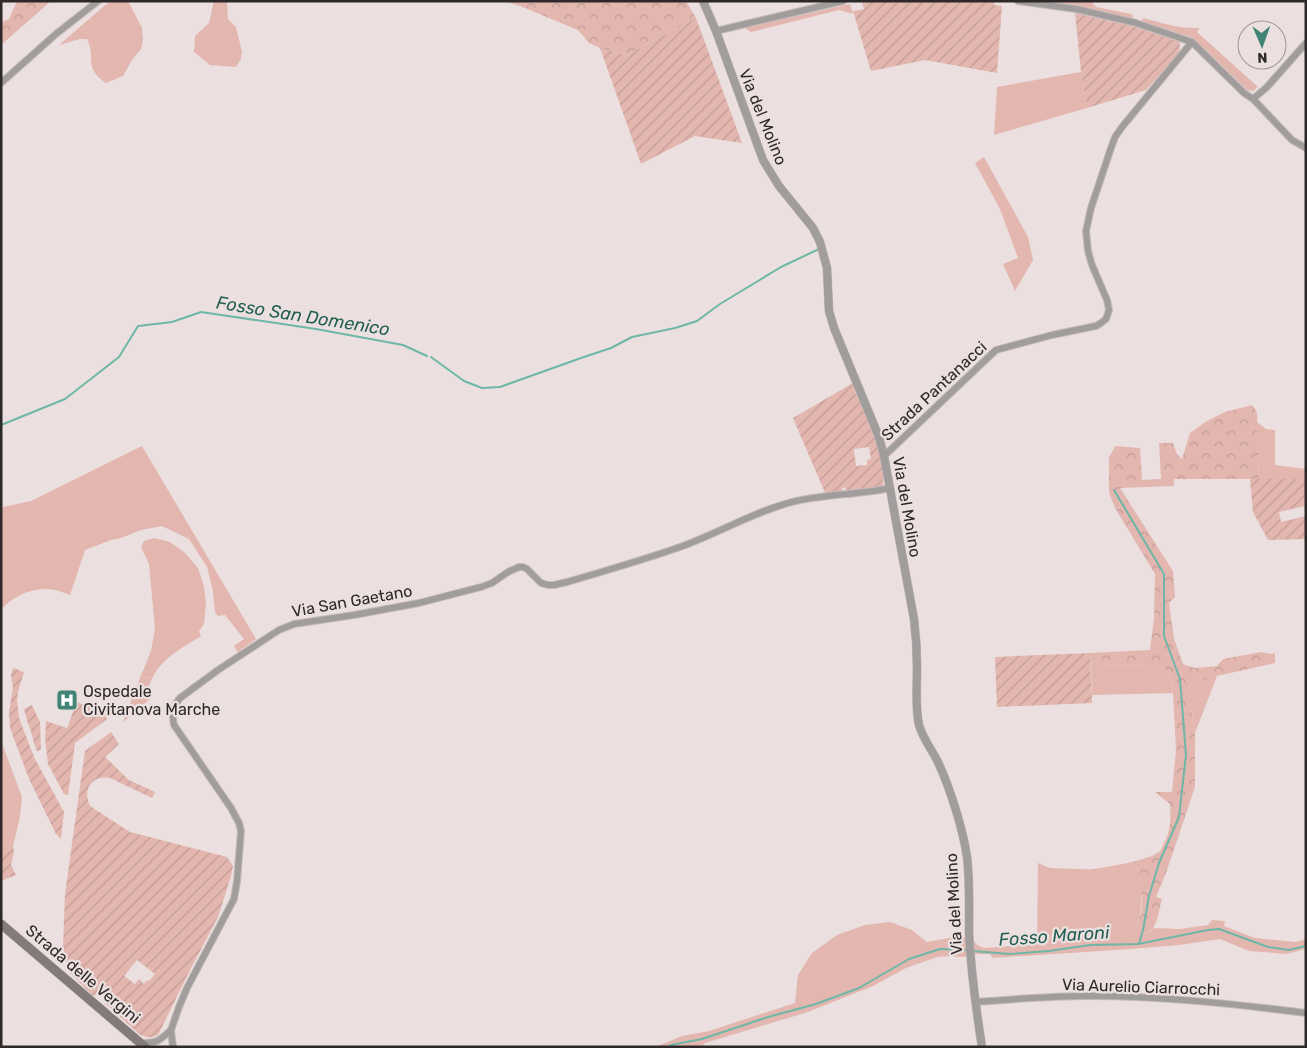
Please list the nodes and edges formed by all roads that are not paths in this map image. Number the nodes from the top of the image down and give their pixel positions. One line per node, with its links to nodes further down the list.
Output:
1 (98, 1): 8 (street)
2 (703, 1): 5 (street, Via del Molino)
3 (843, 1): 5 (street)
4 (1018, 1): 6 (street)
5 (716, 31): 11 (street, Via del Molino)
6 (1192, 42): 9 (street); 11 (street, Strada Pantanacci)
7 (1306, 43): 9 (street)
8 (1, 83)
9 (1253, 99): 10 (street)
10 (1306, 148)
11 (884, 456): 12 (street, Via del Molino)
12 (890, 488): 14 (street, Via del Molino); 16 (street, Via San Gaetano)
13 (1, 924): 18 (main road, Strada delle Vergini)
14 (975, 1002): 15 (street, Via Aurelio Ciarrocchi); 20 (street, Via del Molino)
15 (1306, 1013)
16 (172, 1030): 17 (street); 19 (street, Via San Gaetano)
17 (158, 1044): 18 (street)
18 (142, 1045)
19 (172, 1047)
20 (982, 1047)

